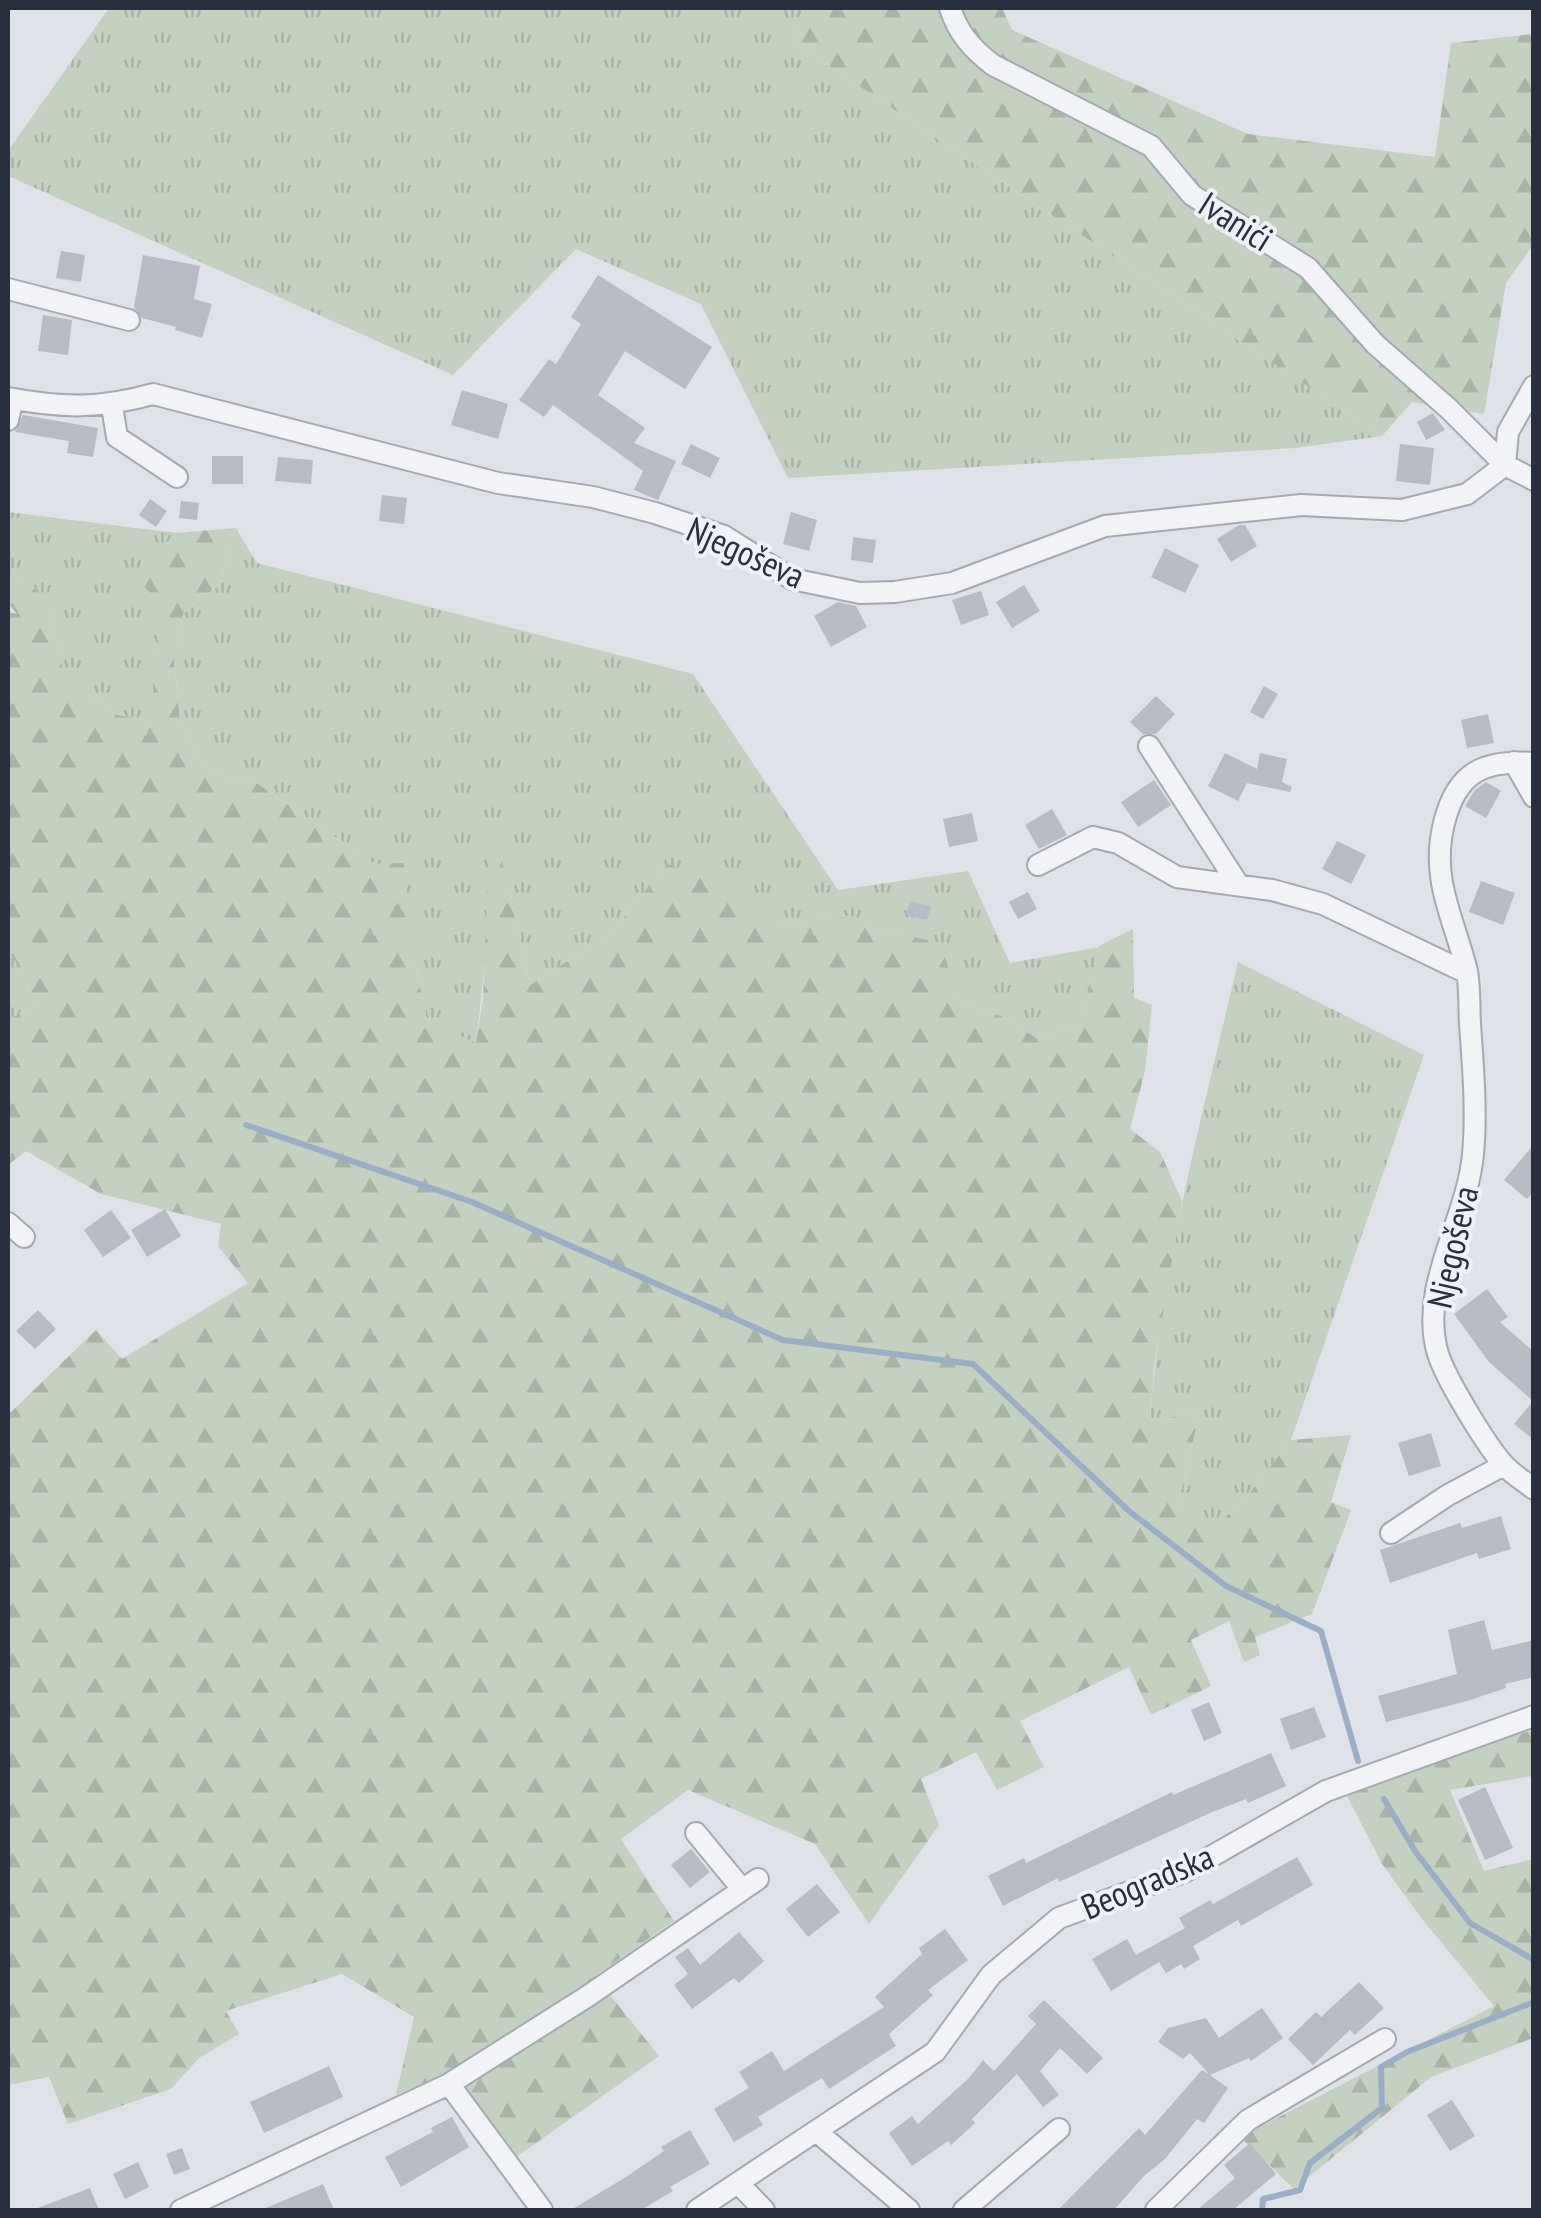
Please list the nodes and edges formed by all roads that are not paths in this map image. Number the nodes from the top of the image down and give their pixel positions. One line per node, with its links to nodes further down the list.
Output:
1 (950, 8): 8 (street, Ivanići)
2 (8, 289): 3 (street)
3 (129, 320)
4 (1534, 386): 8 (street)
5 (10, 398): 6 (street, Njegoševa); 7 (street)
6 (112, 406): 8 (street, Njegoševa); 9 (street)
7 (8, 420)
8 (1504, 465): 10 (street)
9 (177, 477)
10 (1534, 480)
11 (1148, 746): 15 (street)
12 (1524, 763): 13 (street); 16 (street, Njegoševa)
13 (1534, 797)
14 (1038, 865): 15 (street)
15 (1238, 884): 16 (street)
16 (1467, 973): 17 (street, Njegoševa)
17 (1504, 1465): 18 (street, Njegoševa); 19 (street)
18 (1534, 1489)
19 (1391, 1533)
20 (1534, 1716): 25 (street, Beogradska)
21 (696, 1833): 23 (street)
22 (1386, 2039): 33 (street)
23 (449, 2084): 27 (street); 28 (street)
24 (1059, 2129): 32 (street)
25 (816, 2131): 26 (street, Beogradska); 31 (street)
26 (738, 2183): 29 (street, Beogradska); 30 (street)
27 (180, 2210)
28 (542, 2210)
29 (697, 2210)
30 (764, 2210)
31 (909, 2210)
32 (964, 2210)
33 (1156, 2210)

